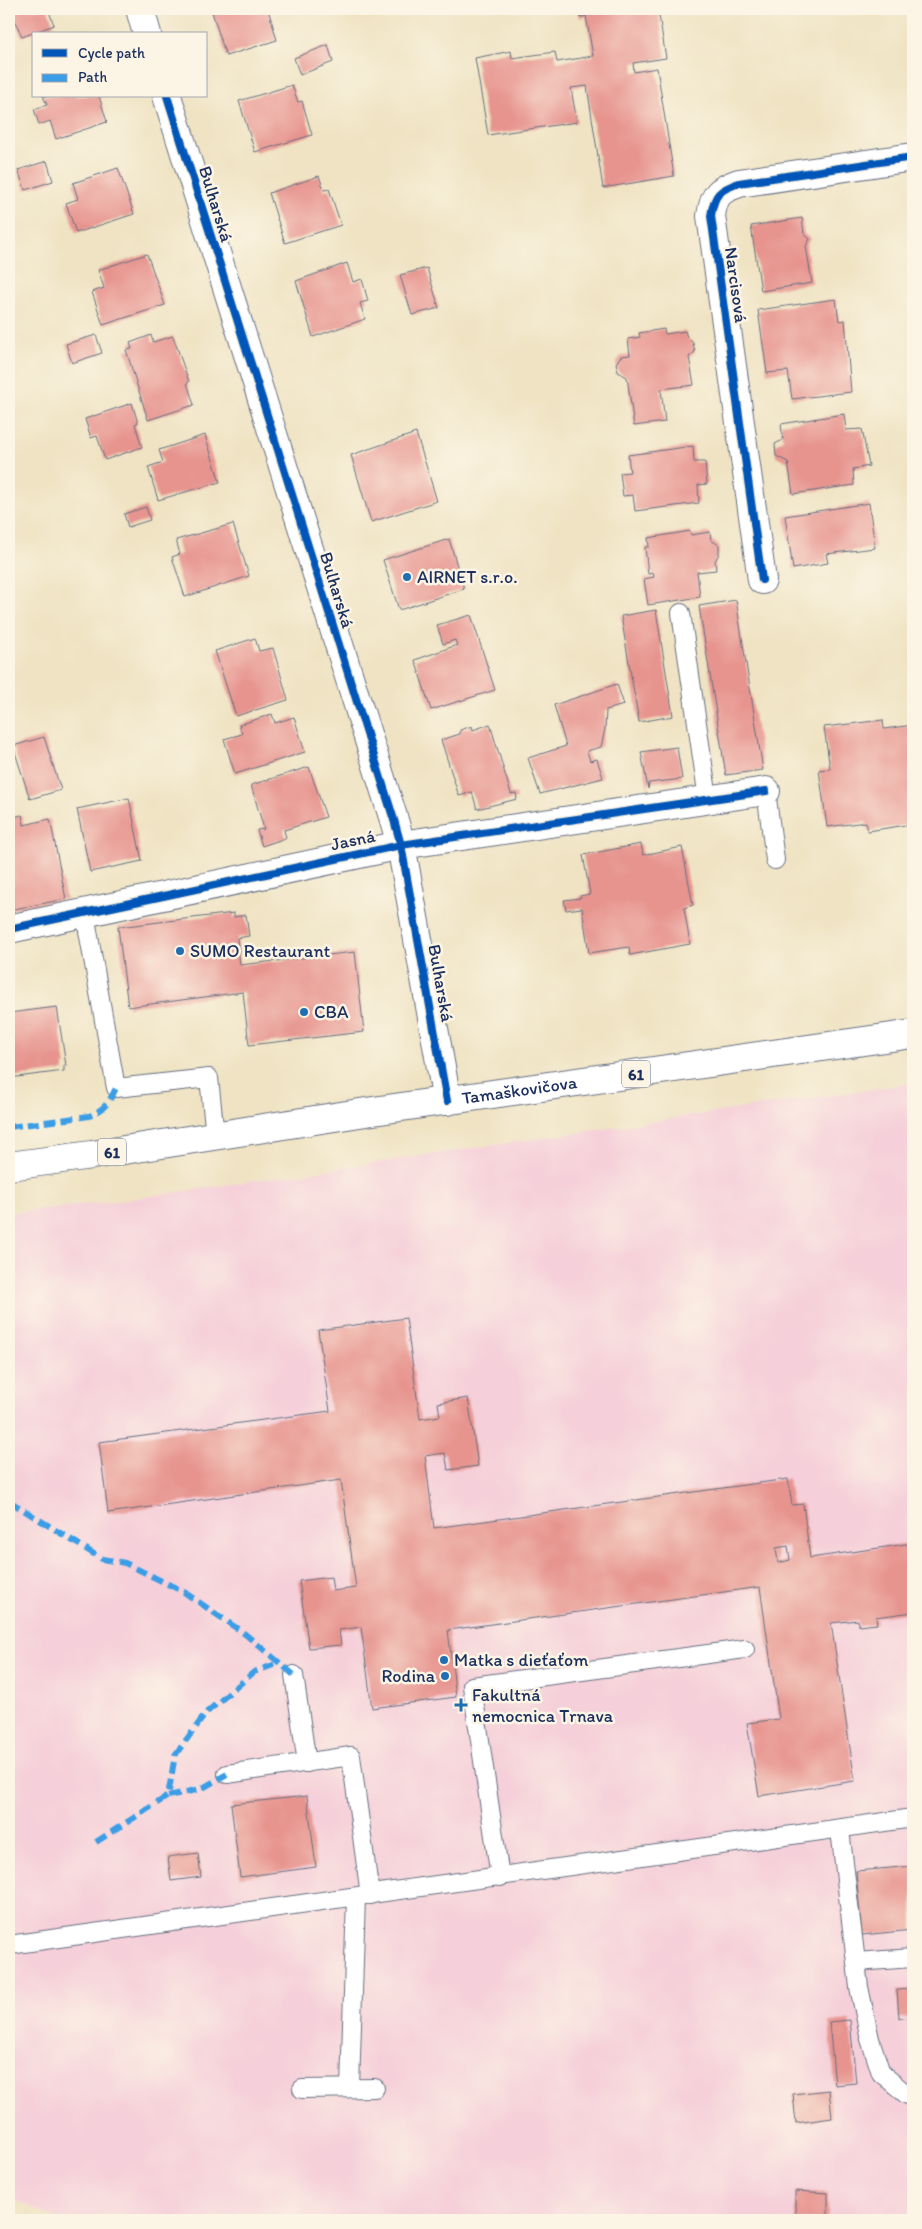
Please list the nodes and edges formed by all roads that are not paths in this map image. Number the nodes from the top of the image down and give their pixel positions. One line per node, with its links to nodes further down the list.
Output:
1 (140, 9): 2 (street)
2 (146, 32)
3 (168, 98): 9 (street, Bulharská)
4 (913, 157): 5 (street, Narcisová)
5 (762, 580)
6 (681, 613): 8 (lane)
7 (766, 792): 8 (street, Jasná); 10 (lane)
8 (708, 799): 9 (street, Jasná)
9 (400, 845): 11 (street, Jasná); 14 (street, Bulharská)
10 (775, 860)
11 (85, 914): 12 (street, Jasná); 15 (lane)
12 (9, 928)
13 (913, 1034): 14 (street, Tamaškovičova / 61)
14 (447, 1101): 15 (street, Tamaškovičova / 61)
15 (215, 1136): 16 (street, Tamaškovičova / 61)
16 (9, 1166)
17 (745, 1649): 23 (lane)
18 (294, 1675): 19 (lane)
19 (307, 1763): 20 (lane); 24 (lane)
20 (227, 1774)
21 (913, 1818): 22 (lane)
22 (840, 1830): 23 (lane); 27 (lane)
23 (500, 1877): 24 (lane)
24 (363, 1896): 25 (lane); 28 (lane)
25 (9, 1946)
26 (913, 1958): 27 (lane)
27 (856, 1962): 31 (lane)
28 (350, 2088): 29 (lane); 30 (lane)
29 (375, 2088)
30 (302, 2089)
31 (913, 2097)

